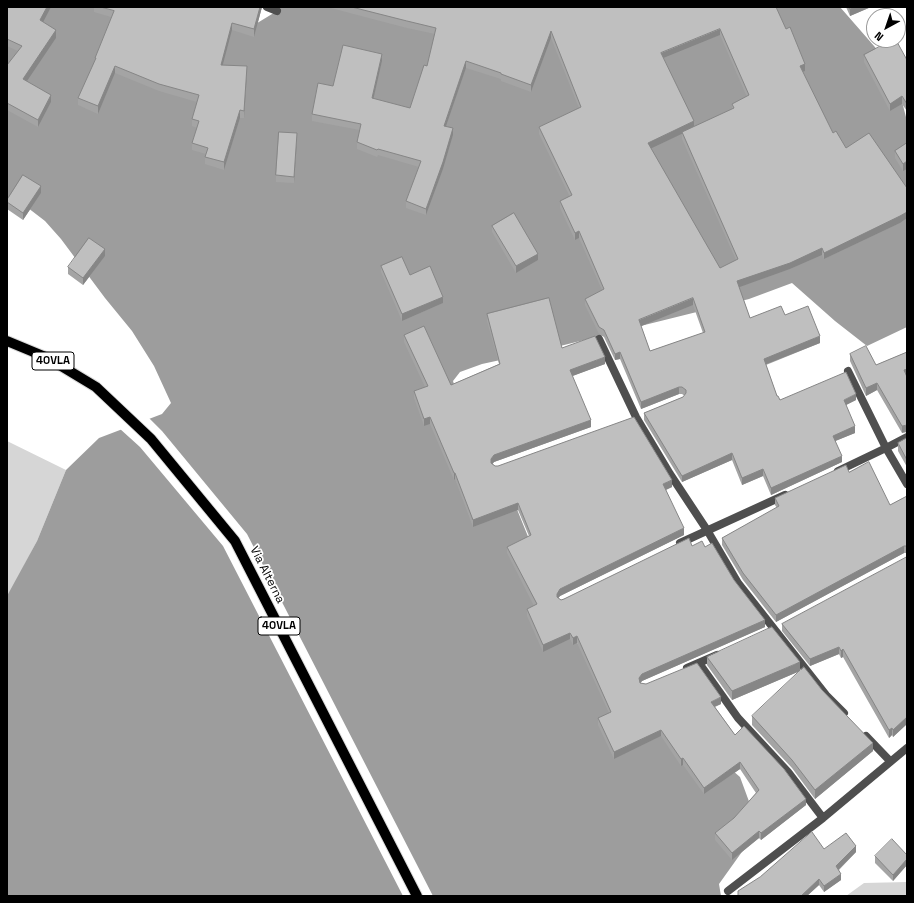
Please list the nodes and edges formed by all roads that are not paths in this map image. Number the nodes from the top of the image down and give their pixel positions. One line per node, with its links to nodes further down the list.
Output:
1 (267, 7): 2 (street)
2 (277, 11)
3 (599, 339): 11 (street)
4 (7, 341): 22 (main road, Via Alterna / 40VLA)
5 (848, 370): 7 (street)
6 (907, 437): 7 (street)
7 (886, 448): 8 (street); 9 (street)
8 (828, 475)
9 (907, 484)
10 (792, 491): 11 (street)
11 (707, 530): 12 (street); 16 (street)
12 (672, 547)
13 (726, 651): 14 (street)
14 (698, 663): 15 (street); 20 (street)
15 (678, 672)
16 (848, 717)
17 (858, 728): 19 (street)
18 (907, 748): 19 (street)
19 (890, 761): 20 (street)
20 (823, 818): 21 (street)
21 (728, 892)
22 (418, 896)

